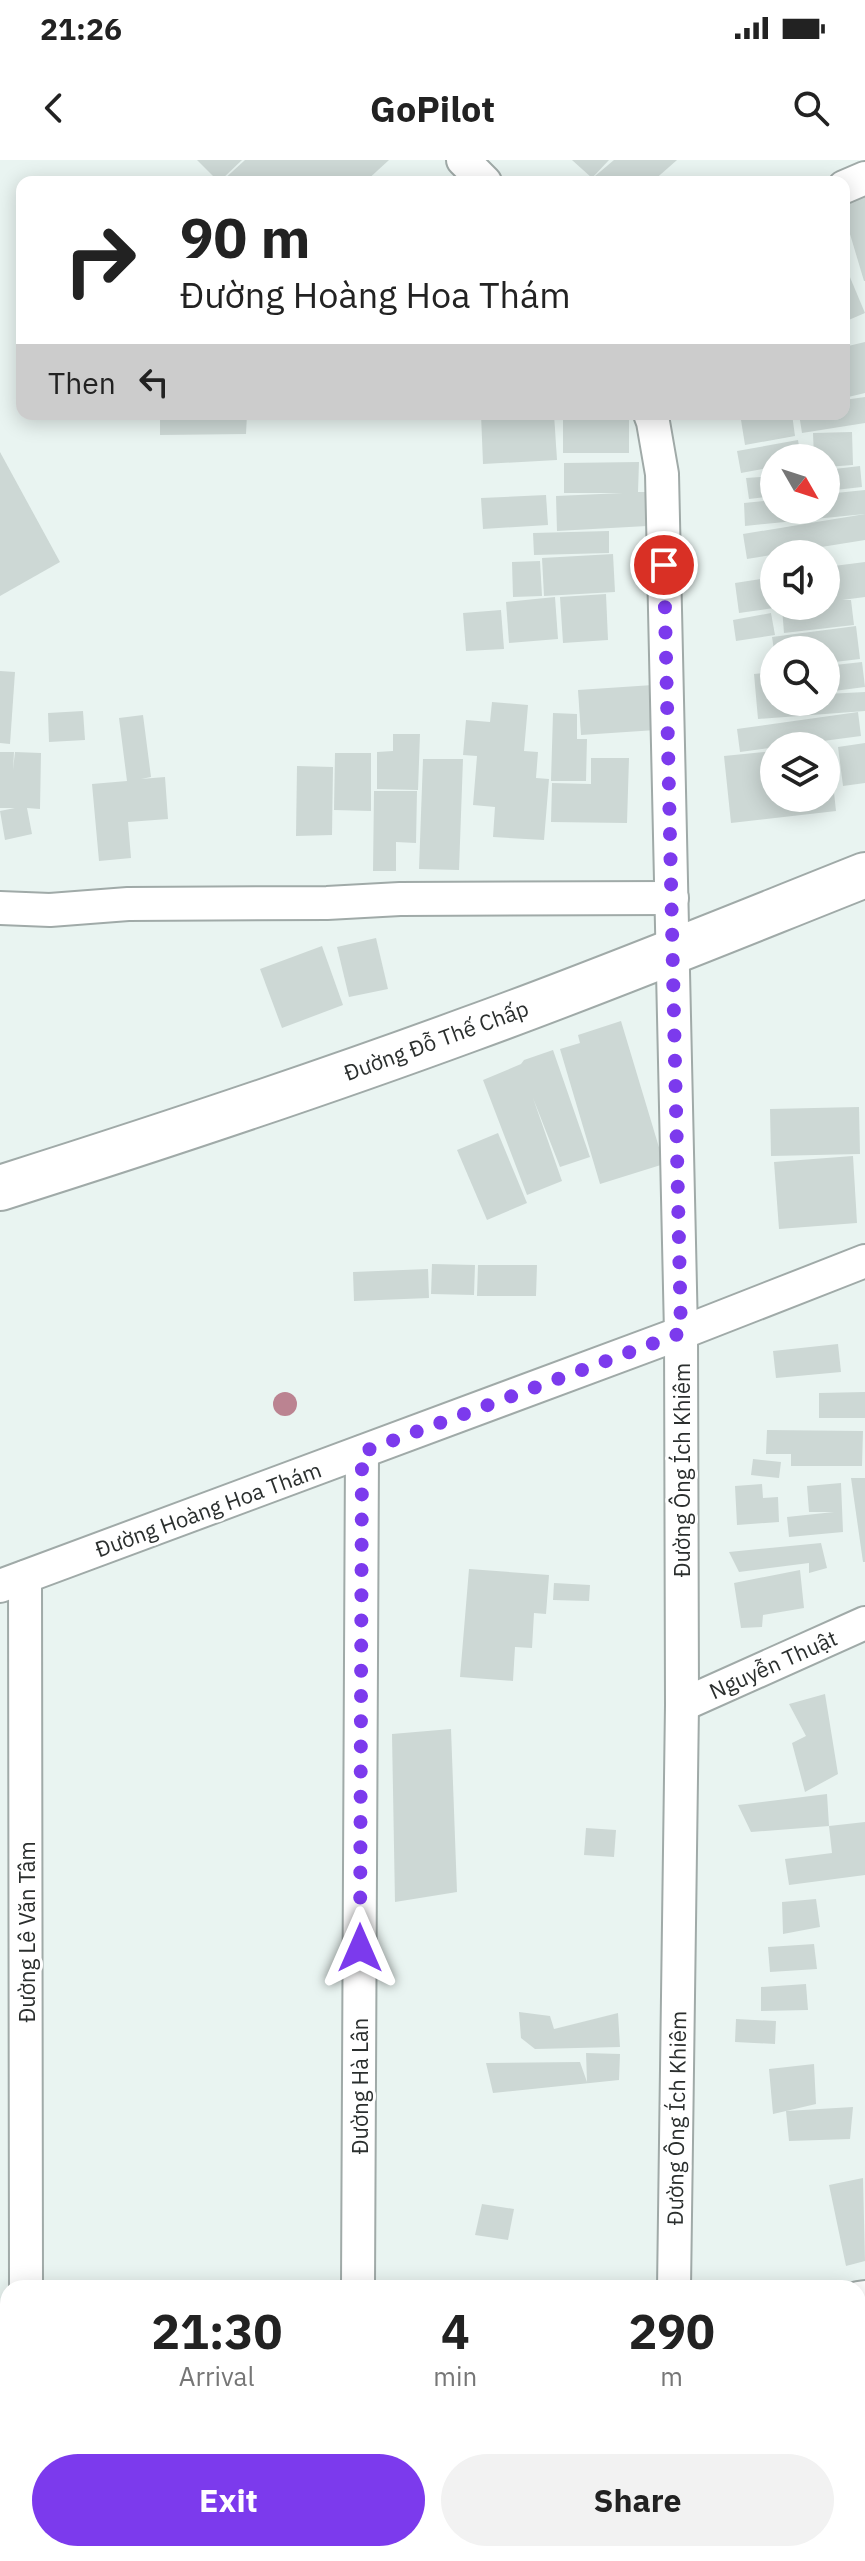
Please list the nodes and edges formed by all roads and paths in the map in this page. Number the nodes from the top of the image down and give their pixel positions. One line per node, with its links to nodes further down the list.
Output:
1 (463, 160): 2 (street)
2 (479, 176)
3 (652, 420): 5 (street, Đường Ông Ích Khiêm)
4 (865, 875): 7 (street, Đường Đỗ Thế Chấp)
5 (672, 898): 6 (street); 7 (street, Đường Ông Ích Khiêm)
6 (0, 908)
7 (673, 952): 8 (street, Đường Đỗ Thế Chấp); 10 (street, Đường Ông Ích Khiêm)
8 (0, 1188)
9 (865, 1261): 10 (street, Đường Hoàng Hoa Thám)
10 (681, 1333): 11 (street, Đường Hoàng Hoa Thám); 14 (street, Đường Ông Ích Khiêm)
11 (362, 1452): 12 (street, Đường Hoàng Hoa Thám); 16 (street, Đường Hà Lân)
12 (13, 1582): 15 (street, Đường Lê Văn Tâm)
13 (865, 1623): 14 (street, Nguyễn Thuật)
14 (682, 1705): 17 (street, Đường Ông Ích Khiêm)
15 (26, 2280)
16 (358, 2280)
17 (674, 2280)

